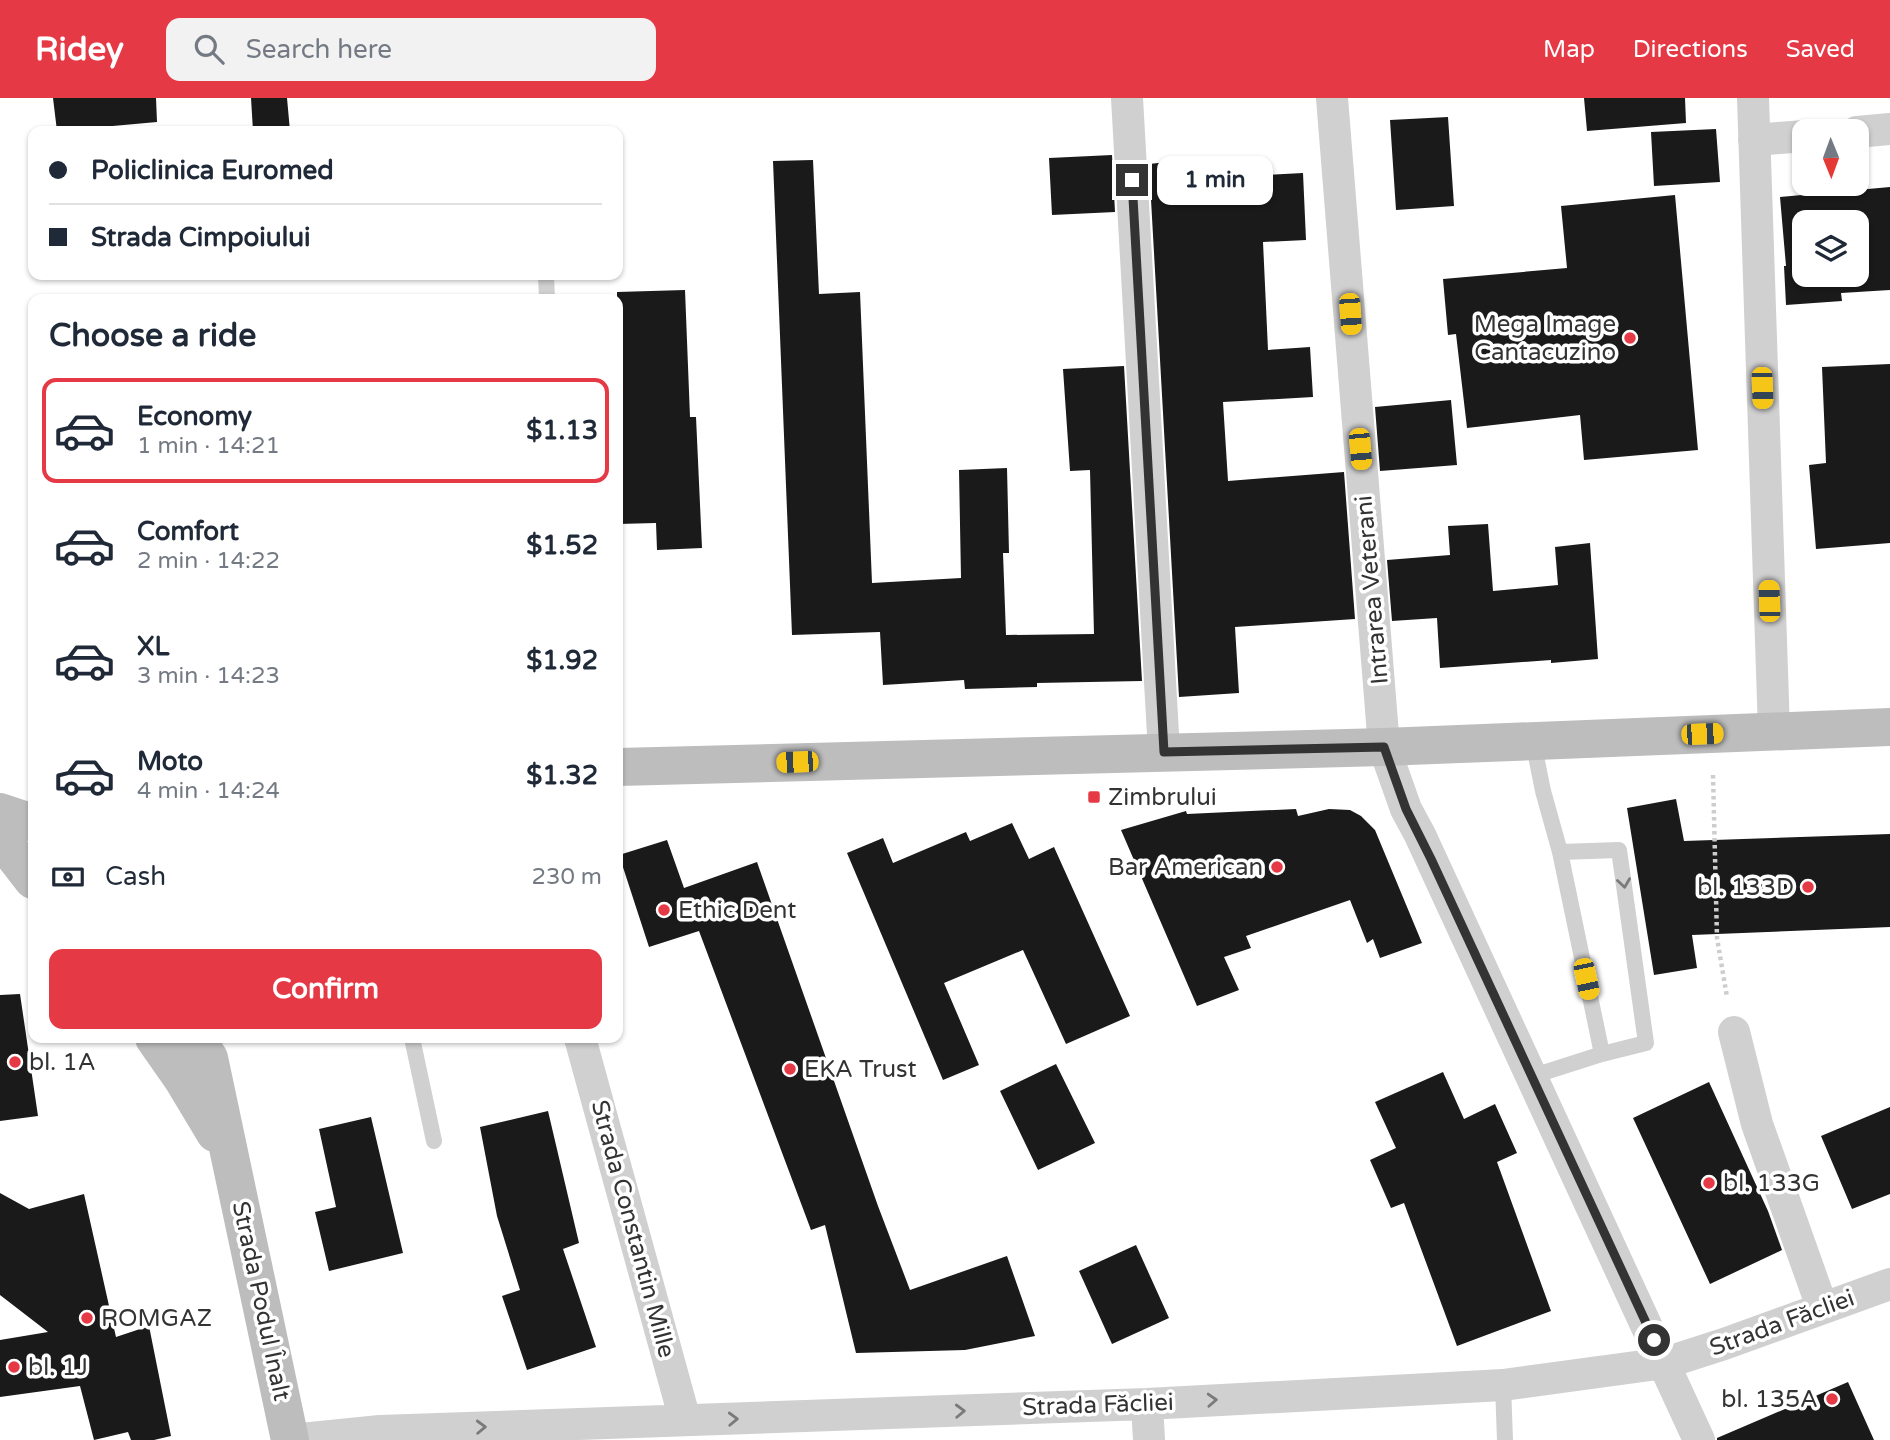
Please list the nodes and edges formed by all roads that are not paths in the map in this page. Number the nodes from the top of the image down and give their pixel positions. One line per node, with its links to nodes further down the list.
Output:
1 (1127, 98): 12 (street)
2 (1332, 98): 11 (street, Intrarea Veterani)
3 (1753, 98): 7 (street)
4 (1890, 129): 5 (street)
5 (1869, 131)
6 (1792, 137): 7 (street)
7 (1754, 140): 9 (street)
8 (1890, 727): 9 (main road)
9 (1774, 731): 10 (main road)
10 (1533, 741): 11 (main road); 19 (lane)
11 (1384, 747): 12 (main road); 27 (street, Intrarea Veterani)
12 (1164, 752): 13 (main road)
13 (623, 767)
14 (28, 795): 15 (main road)
15 (0, 796)
16 (0, 813): 17 (main road)
17 (28, 821)
18 (0, 843): 20 (main road)
19 (1560, 852): 26 (lane); 26 (lane, one-way to 26)
20 (28, 874)
21 (1734, 1032): 31 (street)
22 (157, 1043): 29 (main road, Strada Podul Înalt)
23 (413, 1043): 28 (lane)
24 (581, 1043): 35 (street, Strada Constantin Mille)
25 (204, 1045): 29 (main road, Strada Podul Înalt)
26 (1602, 1055): 27 (lane)
27 (1533, 1076): 32 (street, Intrarea Veterani)
28 (434, 1141)
29 (231, 1161): 36 (main road, Strada Podul Înalt)
30 (1890, 1284): 31 (street, Strada Făcliei)
31 (1822, 1307): 32 (street, Strada Făcliei)
32 (1665, 1363): 33 (street, Strada Făcliei); 39 (street, Intrarea Veterani)
33 (1503, 1385): 34 (street, Strada Făcliei, one-way to 33); 38 (lane)
34 (1147, 1404): 35 (street, Strada Făcliei, one-way to 34); 37 (street)
35 (685, 1420): 36 (street, Strada Făcliei, one-way to 35)
36 (290, 1440)
37 (1149, 1440)
38 (1505, 1440)
39 (1699, 1440)

